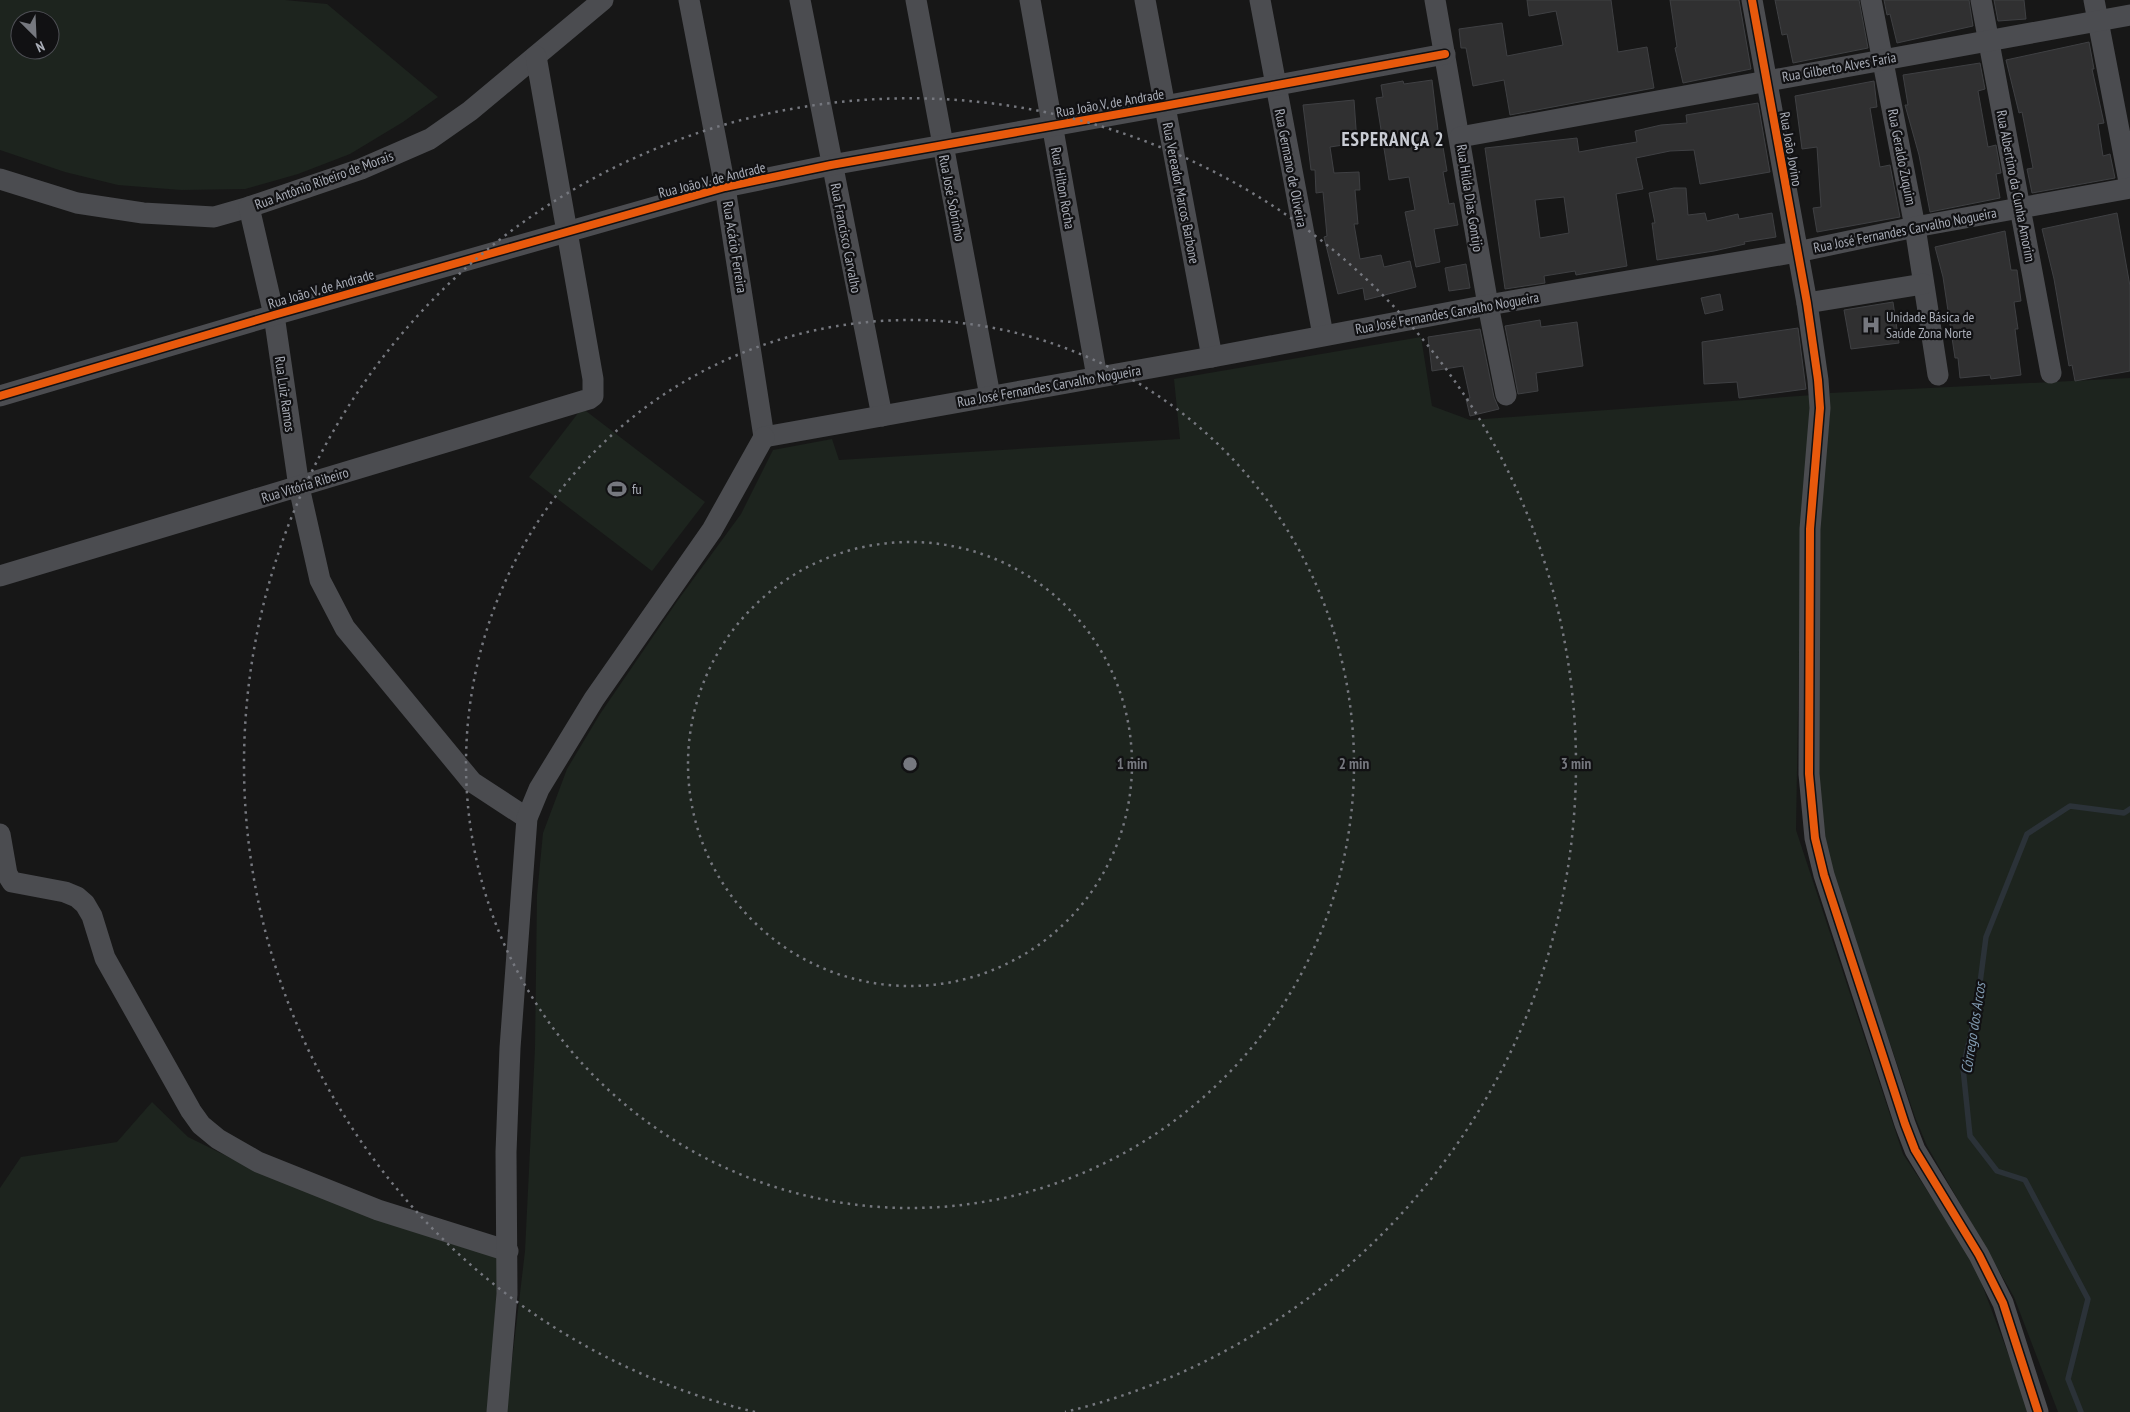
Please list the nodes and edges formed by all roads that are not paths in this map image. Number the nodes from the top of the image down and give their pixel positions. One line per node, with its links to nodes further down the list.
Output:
1 (603, 0): 16 (street, Rua Antônio Ribeiro de Morais)
2 (689, 0): 26 (street, Rua Acácio Ferreira)
3 (800, 0): 24 (street, Rua Francisco Carvalho)
4 (916, 0): 23 (street, Rua José Sobrinho)
5 (1030, 0): 21 (street, Rua Hilton Rocha)
6 (1144, 0): 20 (street, Rua Vereador Marcos Barbone)
7 (1260, 0): 19 (street, Rua Germano de Oliveira)
8 (1435, 0): 15 (street, Rua Hilda Dias Gontijo)
9 (1752, 0): 18 (street, Rua João Jovino)
10 (1871, 0): 17 (street, Rua Geraldo Zuquim)
11 (1981, 0): 14 (street, Rua Albertino da Cunha Amorim)
12 (2096, 10): 13 (street, Rua Gilberto Alves Faria); 14 (street, Rua Gilberto Alves Faria); 27 (street)
13 (2130, 15)
14 (1987, 41): 17 (street, Rua Gilberto Alves Faria); 29 (street, Rua Albertino da Cunha Amorim)
15 (1445, 54): 19 (street, Rua João V. de Andrade); 22 (street, Rua Hilda Dias Gontijo)
16 (536, 56): 28 (street, Rua Antônio Ribeiro de Morais); 31 (street)
17 (1884, 60): 18 (street, Rua Gilberto Alves Faria); 30 (street, Rua Geraldo Zuquim)
18 (1766, 80): 22 (street, Rua Gilberto Alves Faria); 32 (street, Rua João Jovino)
19 (1276, 86): 20 (street, Rua João V. de Andrade); 37 (street, Rua Germano de Oliveira)
20 (1164, 106): 21 (street, Rua João V. de Andrade); 38 (street, Rua Vereador Marcos Barbone)
21 (1052, 126): 23 (street, Rua João V. de Andrade); 41 (street, Rua Hilton Rocha)
22 (1460, 137): 35 (street, Rua Hilda Dias Gontijo)
23 (942, 145): 24 (street, Rua João V. de Andrade); 44 (street, Rua José Sobrinho)
24 (831, 165): 26 (street, Rua João V. de Andrade); 45 (street, Rua Francisco Carvalho)
25 (0, 179): 28 (street, Rua Antônio Ribeiro de Morais)
26 (725, 187): 31 (street, Rua João V. de Andrade); 46 (street, Rua Acácio Ferreira)
27 (2130, 187): 29 (street, Rua José Fernandes Carvalho Nogueira)
28 (249, 207): 36 (street, Rua Luiz Ramos)
29 (2021, 208): 30 (street, Rua José Fernandes Carvalho Nogueira); 39 (street, Rua Albertino da Cunha Amorim)
30 (1914, 227): 32 (street, Rua José Fernandes Carvalho Nogueira); 33 (street, Rua Geraldo Zuquim)
31 (567, 233): 36 (street, Rua João V. de Andrade); 47 (street, Rua Vitória Ribeiro)
32 (1797, 252): 34 (street, Rua João Jovino); 35 (street, Rua José Fernandes Carvalho Nogueira)
33 (1923, 284): 34 (street); 40 (street, Rua Geraldo Zuquim)
34 (1808, 303): 53 (street, Rua João Jovino)
35 (1488, 305): 37 (street, Rua José Fernandes Carvalho Nogueira); 42 (street, Rua Hilda Dias Gontijo)
36 (274, 315): 43 (street, Rua João V. de Andrade); 47 (street, Rua Luiz Ramos)
37 (1324, 335): 38 (street, Rua José Fernandes Carvalho Nogueira)
38 (1212, 357): 41 (street, Rua José Fernandes Carvalho Nogueira)
39 (2051, 373)
40 (1938, 375)
41 (1097, 377): 44 (street, Rua José Fernandes Carvalho Nogueira)
42 (1506, 395)
43 (0, 396)
44 (990, 396): 45 (street, Rua José Fernandes Carvalho Nogueira)
45 (882, 416): 46 (street, Rua José Fernandes Carvalho Nogueira)
46 (764, 437): 49 (street)
47 (299, 487): 48 (street, Rua Vitória Ribeiro); 49 (street, Rua Luiz Ramos)
48 (0, 576)
49 (527, 818): 51 (street)
50 (0, 834): 51 (street)
51 (508, 1251): 52 (street)
52 (496, 1412)
53 (2038, 1412)

